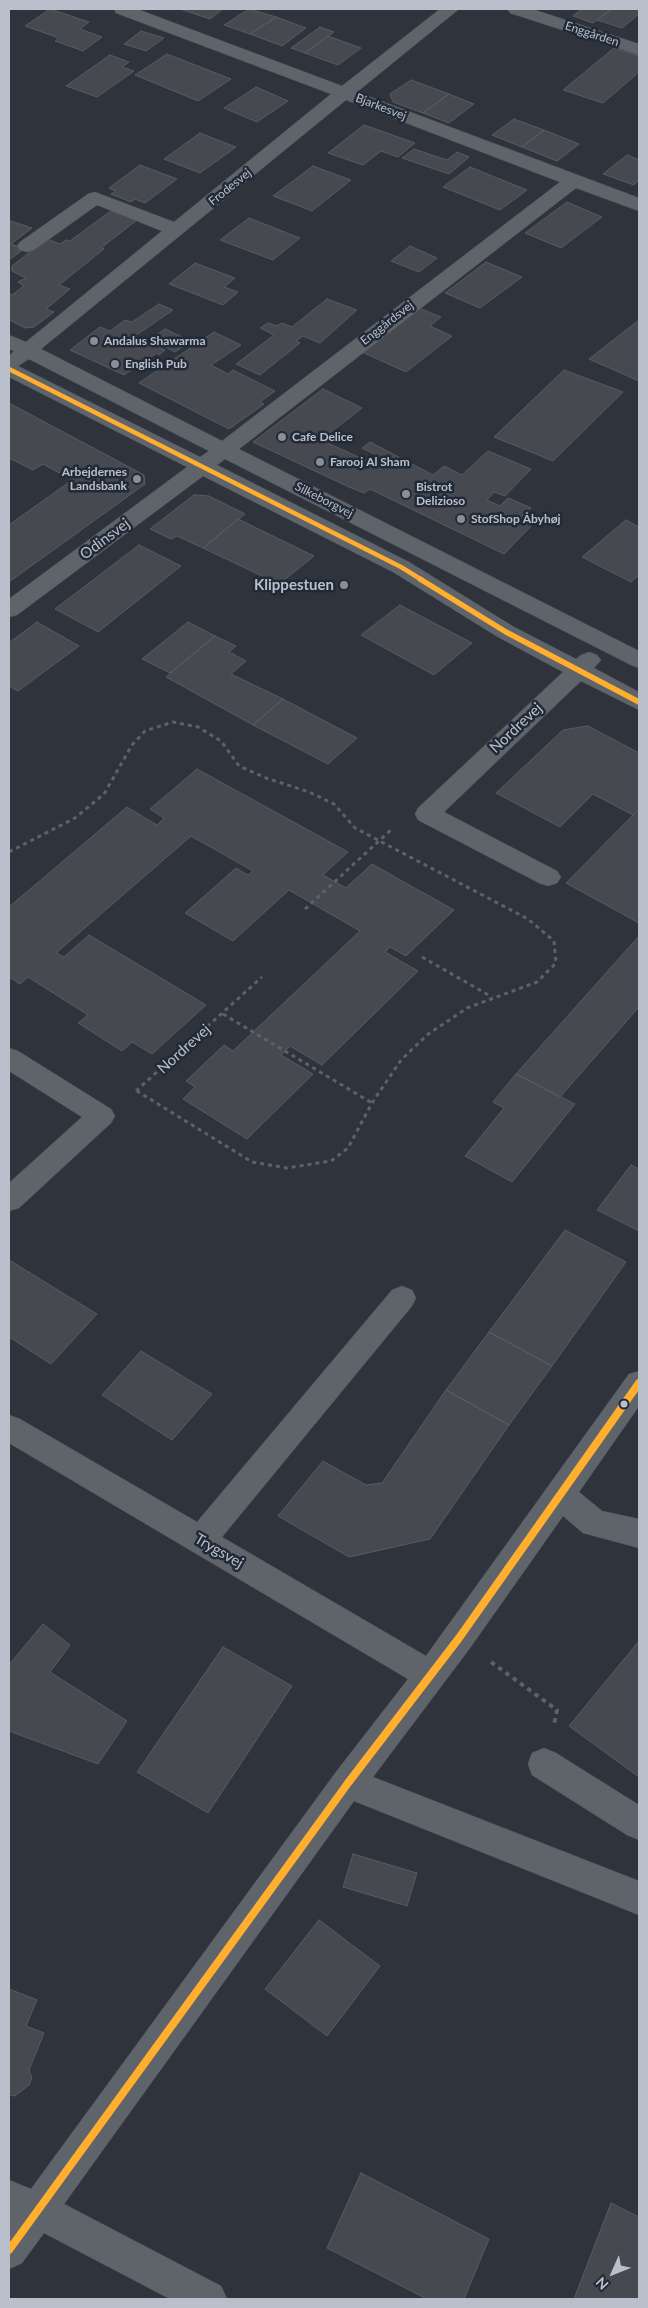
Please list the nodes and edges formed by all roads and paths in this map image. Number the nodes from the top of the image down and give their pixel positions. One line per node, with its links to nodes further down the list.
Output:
1 (122, 9): 5 (street, Bjarkesvej)
2 (451, 9): 5 (street, Frodesvej)
3 (516, 9): 4 (street, Enggården)
4 (639, 50)
5 (344, 93): 6 (street, Bjarkesvej); 8 (street, Frodesvej)
6 (574, 180): 7 (street, Bjarkesvej); 14 (street, Enggårdsvej)
7 (639, 204)
8 (177, 230): 9 (street); 11 (street, Frodesvej)
9 (27, 246)
10 (9, 341): 11 (street, Silkeborgvej)
11 (29, 351): 12 (street, Frodesvej); 14 (street, Silkeborgvej)
12 (9, 365)
13 (9, 369): 15 (street, Silkeborgvej)
14 (224, 449): 15 (street, Enggårdsvej); 17 (street, Silkeborgvej)
15 (200, 468): 16 (street, Odinsvej); 19 (street, Silkeborgvej)
16 (9, 610)
17 (606, 643): 18 (street, Silkeborgvej); 19 (street, Nordrevej)
18 (639, 660)
19 (578, 671): 20 (street, Silkeborgvej); 21 (street, Nordrevej)
20 (639, 702)
21 (427, 814): 22 (path); 24 (street)
22 (379, 841): 23 (path); 25 (path); 28 (path)
23 (9, 852)
24 (548, 877)
25 (305, 909)
26 (422, 957): 28 (path)
27 (262, 977): 29 (path, Nordrevej)
28 (493, 998): 32 (path)
29 (223, 1014): 31 (path, Nordrevej); 32 (path)
30 (9, 1058): 33 (street)
31 (137, 1091): 32 (path); 33 (path, Nordrevej)
32 (372, 1103)
33 (101, 1116): 34 (street)
34 (9, 1200)
35 (402, 1298): 40 (street)
36 (639, 1383): 38 (street)
37 (9, 1428): 40 (street, Trygsvej)
38 (560, 1495): 39 (street); 41 (street)
39 (638, 1530)
40 (201, 1540): 42 (street, Trygsvej)
41 (459, 1638): 42 (street); 43 (path)
42 (430, 1675): 44 (street)
43 (544, 1764): 45 (street)
44 (348, 1783): 46 (street); 47 (street)
45 (639, 1824)
46 (639, 1898)
47 (23, 2204): 48 (street); 49 (street)
48 (9, 2250)
49 (208, 2299)

